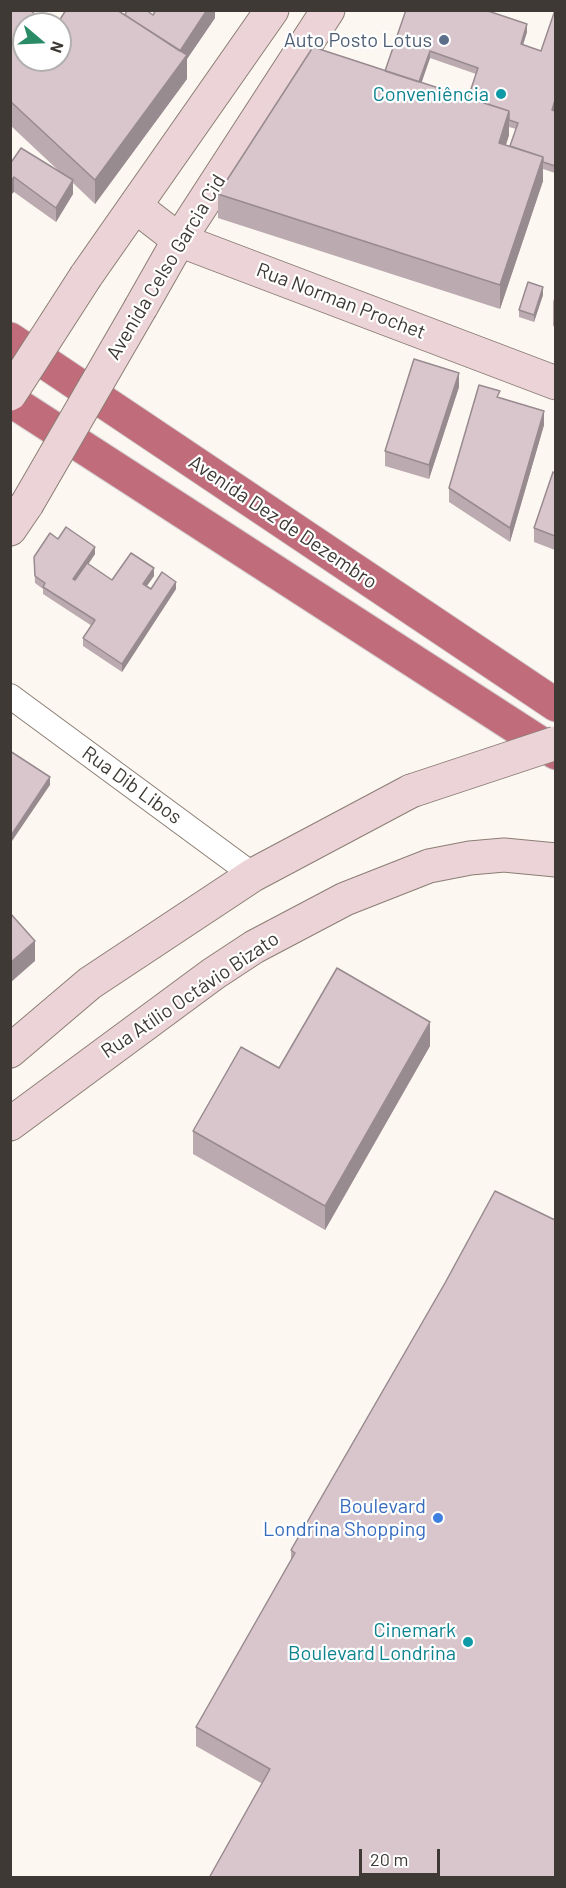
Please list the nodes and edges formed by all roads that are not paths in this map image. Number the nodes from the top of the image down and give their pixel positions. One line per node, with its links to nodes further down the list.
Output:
1 (272, 10): 3 (street)
2 (328, 10): 4 (street, Avenida Celso Garcia Cid)
3 (135, 206): 4 (street, Rua Norman Prochet); 7 (street, bridge)
4 (179, 240): 6 (street, Rua Norman Prochet); 9 (street, Avenida Celso Garcia Cid, bridge)
5 (10, 339): 11 (highway, Avenida Dez de Dezembro)
6 (555, 383)
7 (10, 394)
8 (10, 400): 13 (highway)
9 (19, 516)
10 (10, 696): 15 (street, Rua Dib Libos)
11 (555, 705)
12 (555, 743): 15 (street, bridge)
13 (555, 753)
14 (555, 860): 17 (street, Rua Atílio Octávio Bizato)
15 (254, 875): 16 (street)
16 (10, 1051)
17 (10, 1124)

